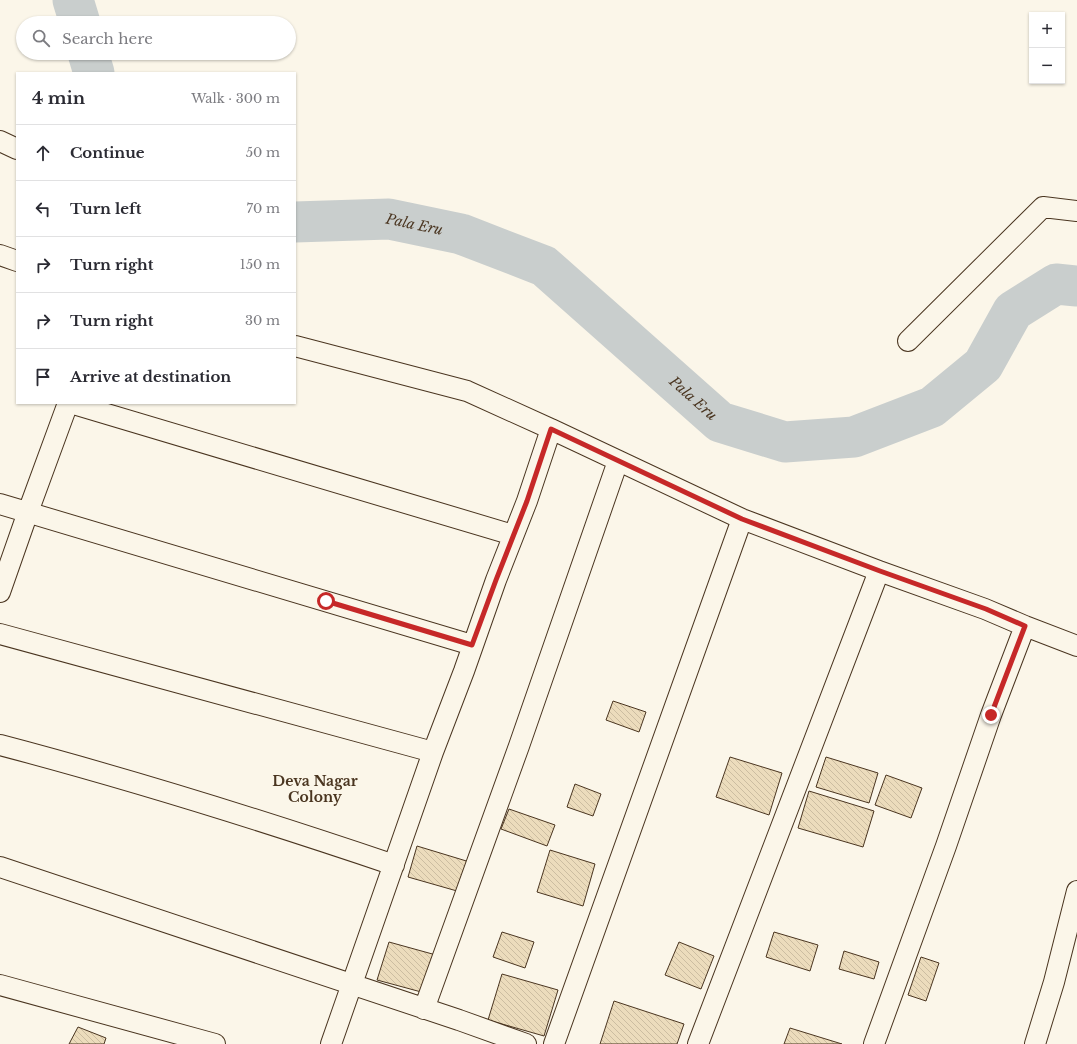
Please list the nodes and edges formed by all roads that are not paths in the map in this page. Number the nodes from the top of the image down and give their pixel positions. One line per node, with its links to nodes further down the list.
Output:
1 (0, 141): 2 (street)
2 (16, 149)
3 (1077, 211): 6 (street)
4 (0, 255): 5 (street)
5 (16, 261)
6 (908, 341)
7 (296, 346): 10 (street)
8 (69, 404): 13 (street)
9 (72, 404): 15 (street)
10 (551, 429): 11 (street); 15 (street)
11 (618, 461): 14 (street); 29 (street)
12 (0, 504): 13 (street)
13 (28, 512): 17 (street); 20 (street)
14 (742, 519): 16 (street); 33 (street)
15 (514, 535): 20 (street)
16 (880, 571): 18 (street); 34 (street)
17 (0, 592)
18 (1025, 626): 21 (street); 35 (street)
19 (0, 634): 23 (street)
20 (472, 645): 23 (street)
21 (1077, 646)
22 (0, 744): 24 (street)
23 (433, 752): 24 (street)
24 (394, 865): 27 (street)
25 (0, 867): 27 (street)
26 (1077, 891): 36 (street)
27 (352, 984): 29 (street); 31 (street)
28 (0, 985): 30 (street)
29 (424, 1008): 32 (street)
30 (214, 1044)
31 (331, 1044)
32 (526, 1044)
33 (554, 1044)
34 (698, 1044)
35 (874, 1044)
36 (1035, 1044)

